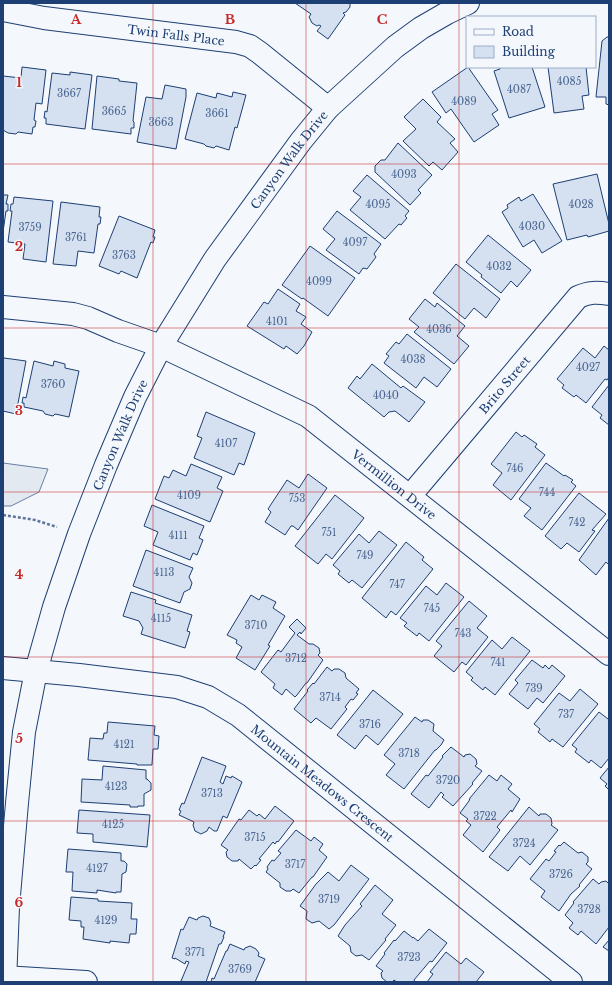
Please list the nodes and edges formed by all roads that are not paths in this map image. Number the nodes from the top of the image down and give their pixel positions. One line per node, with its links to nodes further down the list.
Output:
1 (468, 3): 3 (street, Canyon Walk Drive)
2 (3, 10): 3 (street, Twin Falls Place)
3 (328, 108): 6 (street, Canyon Walk Drive)
4 (609, 294): 7 (street, Brito Street)
5 (3, 307): 6 (street)
6 (161, 346): 7 (street, Vermillion Drive); 10 (street, Canyon Walk Drive)
7 (410, 496): 8 (street, Vermillion Drive)
8 (609, 654)
9 (3, 668): 10 (street, Mountain Meadows Crescent)
10 (36, 671): 11 (street, Canyon Walk Drive); 13 (street, Mountain Meadows Crescent)
11 (5, 979): 12 (street)
12 (86, 982)
13 (572, 982)

